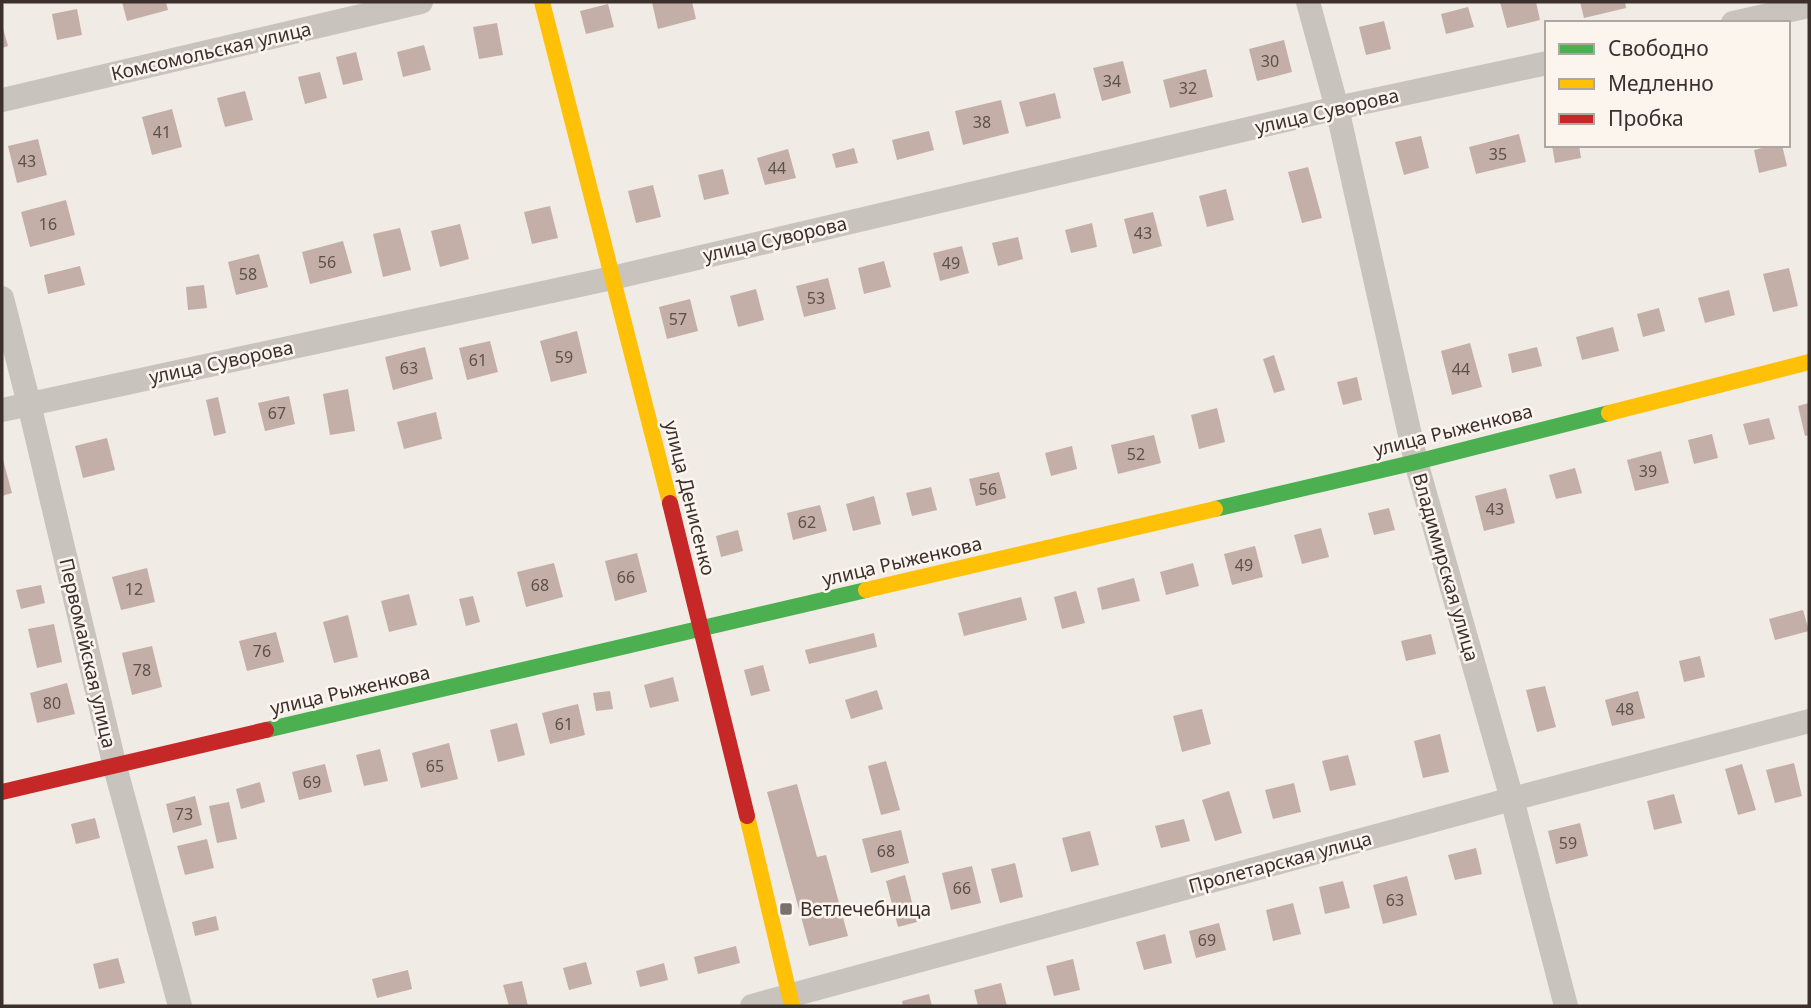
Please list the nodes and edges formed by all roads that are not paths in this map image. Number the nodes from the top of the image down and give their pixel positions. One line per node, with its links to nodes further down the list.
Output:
1 (421, 2): 7 (street, Комсомольская улица)
2 (542, 2): 9 (street, улица Денисенко)
3 (1308, 2): 8 (street, Владимирская улица)
4 (1809, 6): 5 (street)
5 (1742, 21)
6 (1545, 63): 8 (street, улица Суворова)
7 (2, 100)
8 (1337, 108): 9 (street, улица Суворова); 14 (street, Владимирская улица)
9 (612, 278): 12 (street, улица Суворова); 15 (street, улица Денисенко)
10 (2, 298): 12 (street, Первомайская улица)
11 (1809, 362): 14 (street, улица Рыженкова)
12 (29, 404): 13 (street, улица Суворова); 17 (street, Первомайская улица)
13 (2, 410)
14 (1416, 461): 15 (street, улица Рыженкова); 19 (street, Владимирская улица)
15 (702, 629): 17 (street, улица Рыженкова); 20 (street, улица Денисенко)
16 (1809, 721): 19 (street, Пролетарская улица)
17 (115, 766): 18 (street, улица Рыженкова); 21 (street, Первомайская улица)
18 (2, 792)
19 (1511, 799): 20 (street, Пролетарская улица); 23 (street, Владимирская улица)
20 (791, 1002): 22 (street, Пролетарская улица)
21 (180, 1006)
22 (752, 1006)
23 (1566, 1006)

